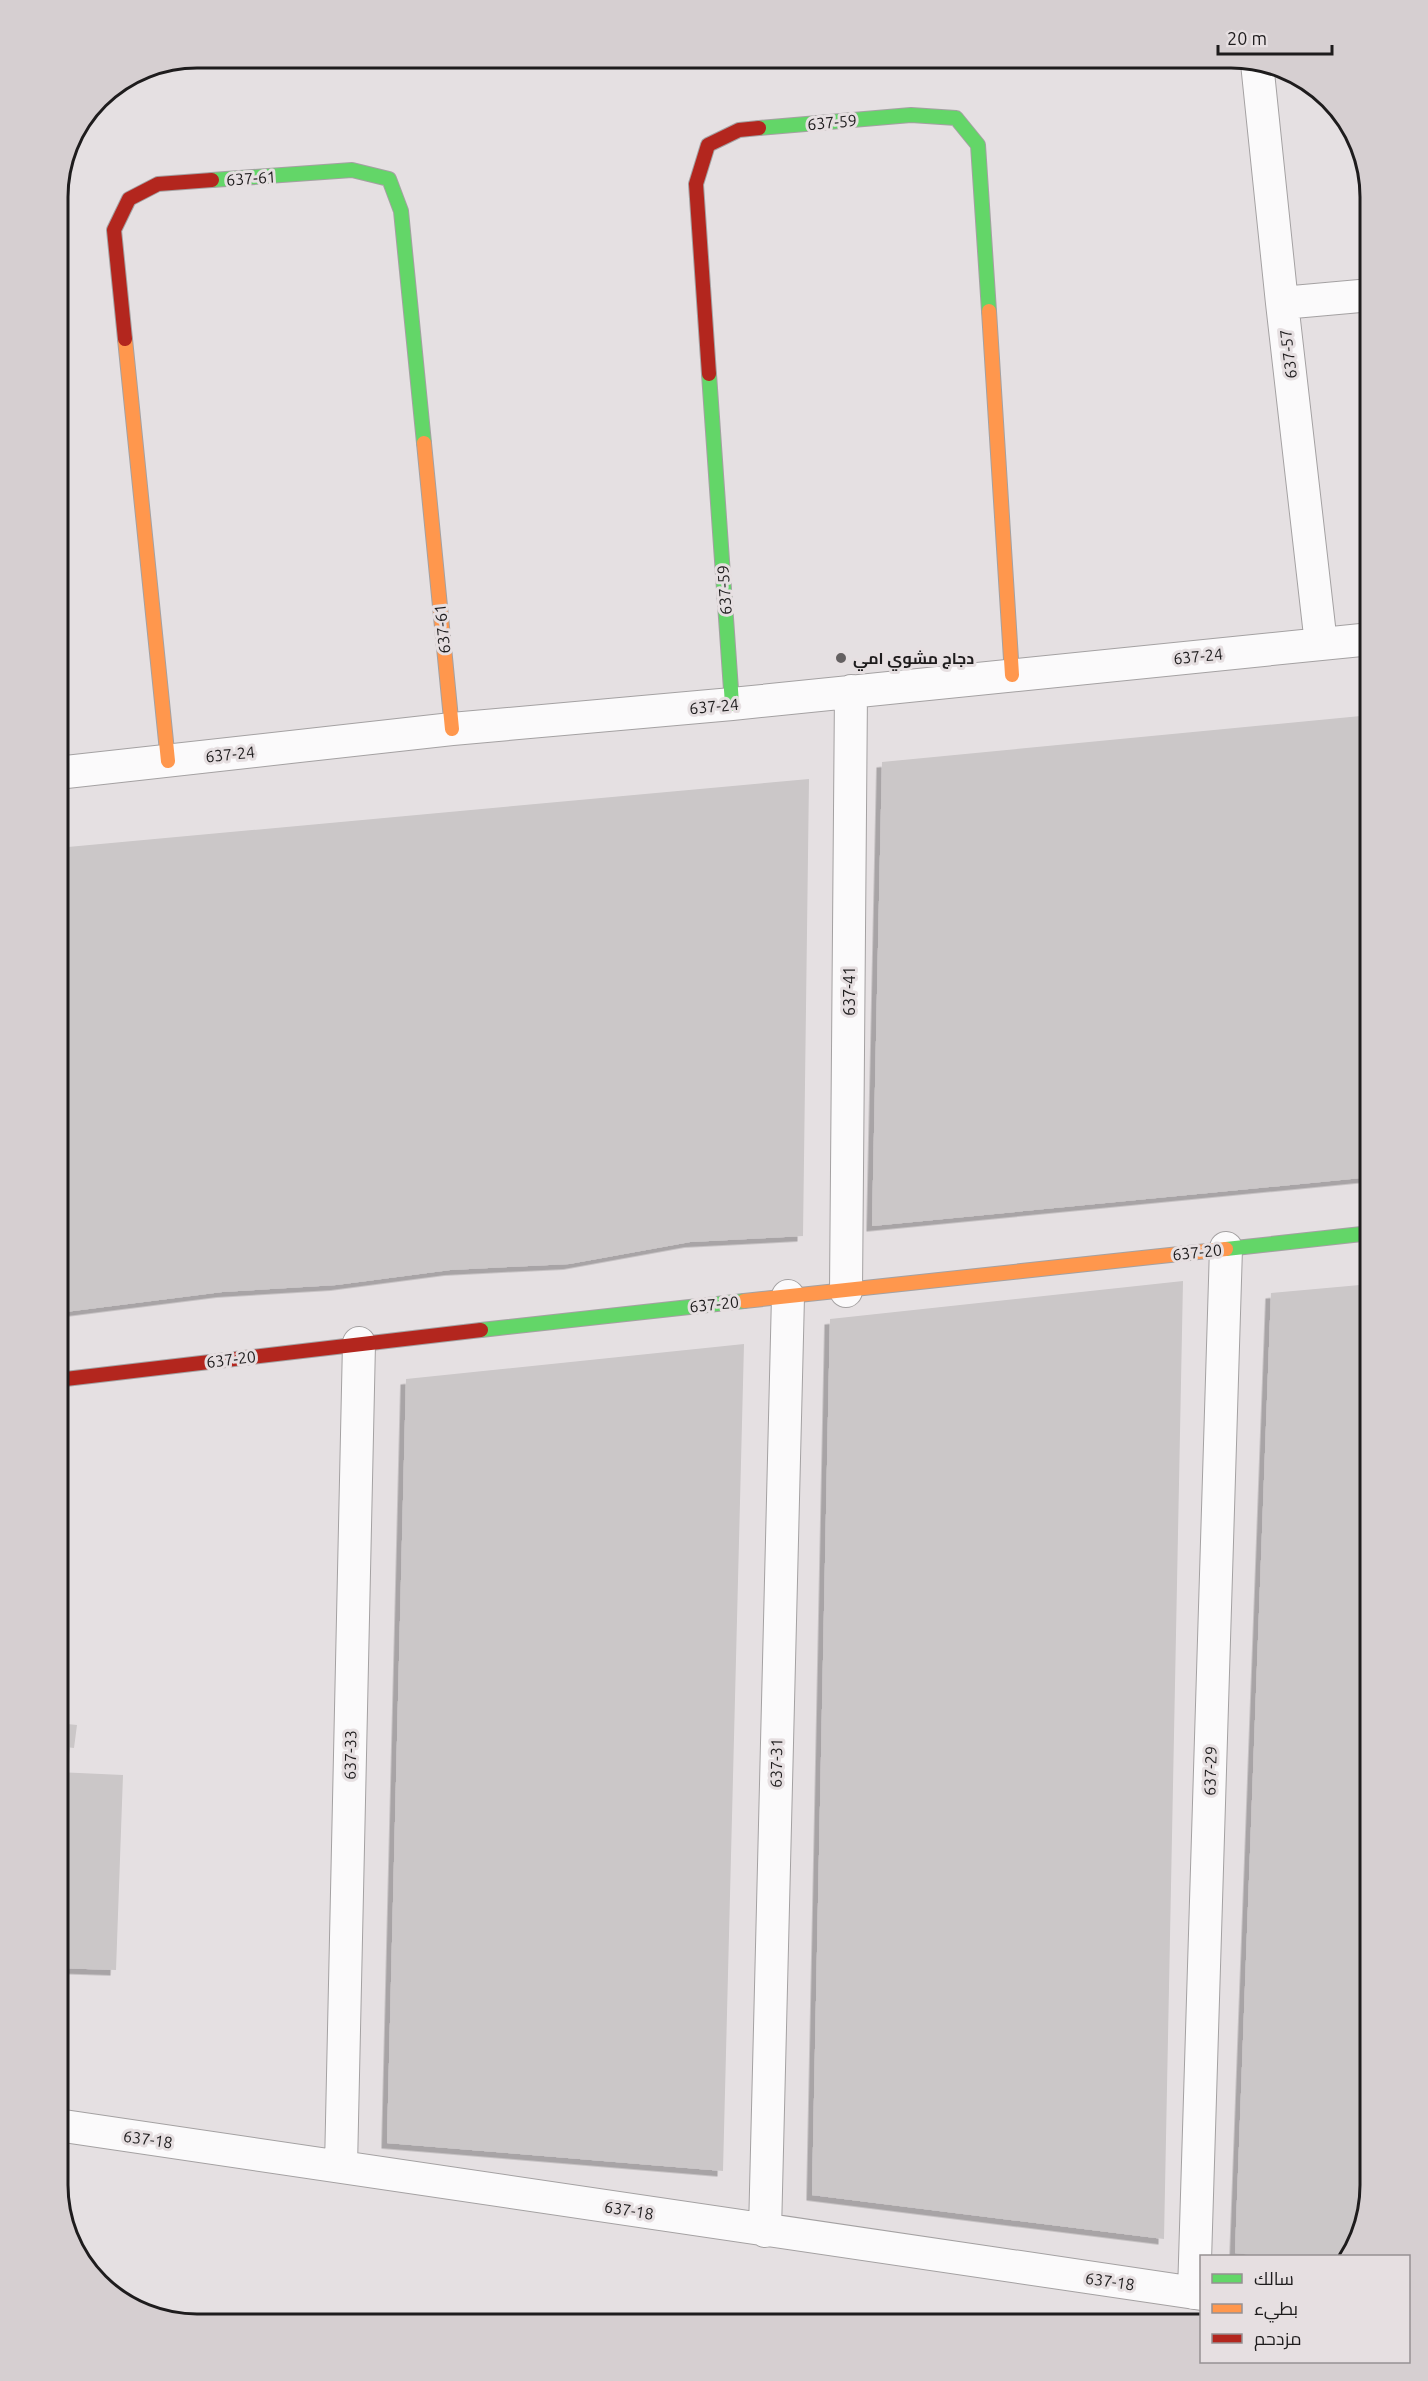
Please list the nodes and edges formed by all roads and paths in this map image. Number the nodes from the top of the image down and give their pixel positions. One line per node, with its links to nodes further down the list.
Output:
1 (1258, 70): 3 (street, 637-57)
2 (1360, 296): 3 (street)
3 (1282, 303): 5 (street, 637-57)
4 (1360, 640): 5 (street, 637-24)
5 (1321, 644): 6 (street, 637-24)
6 (1012, 675): 7 (street, 637-24); 8 (street, 637-59)
7 (851, 691): 8 (street, 637-24); 14 (street, 637-41)
8 (732, 704): 9 (street, 637-24)
9 (452, 729): 10 (street, 637-24); 10 (street, 637-61)
10 (168, 761): 11 (street, 637-24)
11 (68, 772)
12 (1360, 1234): 13 (street, 637-20)
13 (1226, 1248): 14 (street, 637-20); 21 (street, 637-29)
14 (846, 1291): 15 (street, 637-20)
15 (788, 1296): 16 (street, 637-20); 20 (street, 637-31)
16 (359, 1343): 17 (street, 637-20); 19 (street, 637-33)
17 (67, 1379)
18 (67, 2126): 19 (street, 637-18)
19 (341, 2167): 20 (street, 637-18)
20 (765, 2231): 21 (street, 637-18)
21 (1198, 2294)

